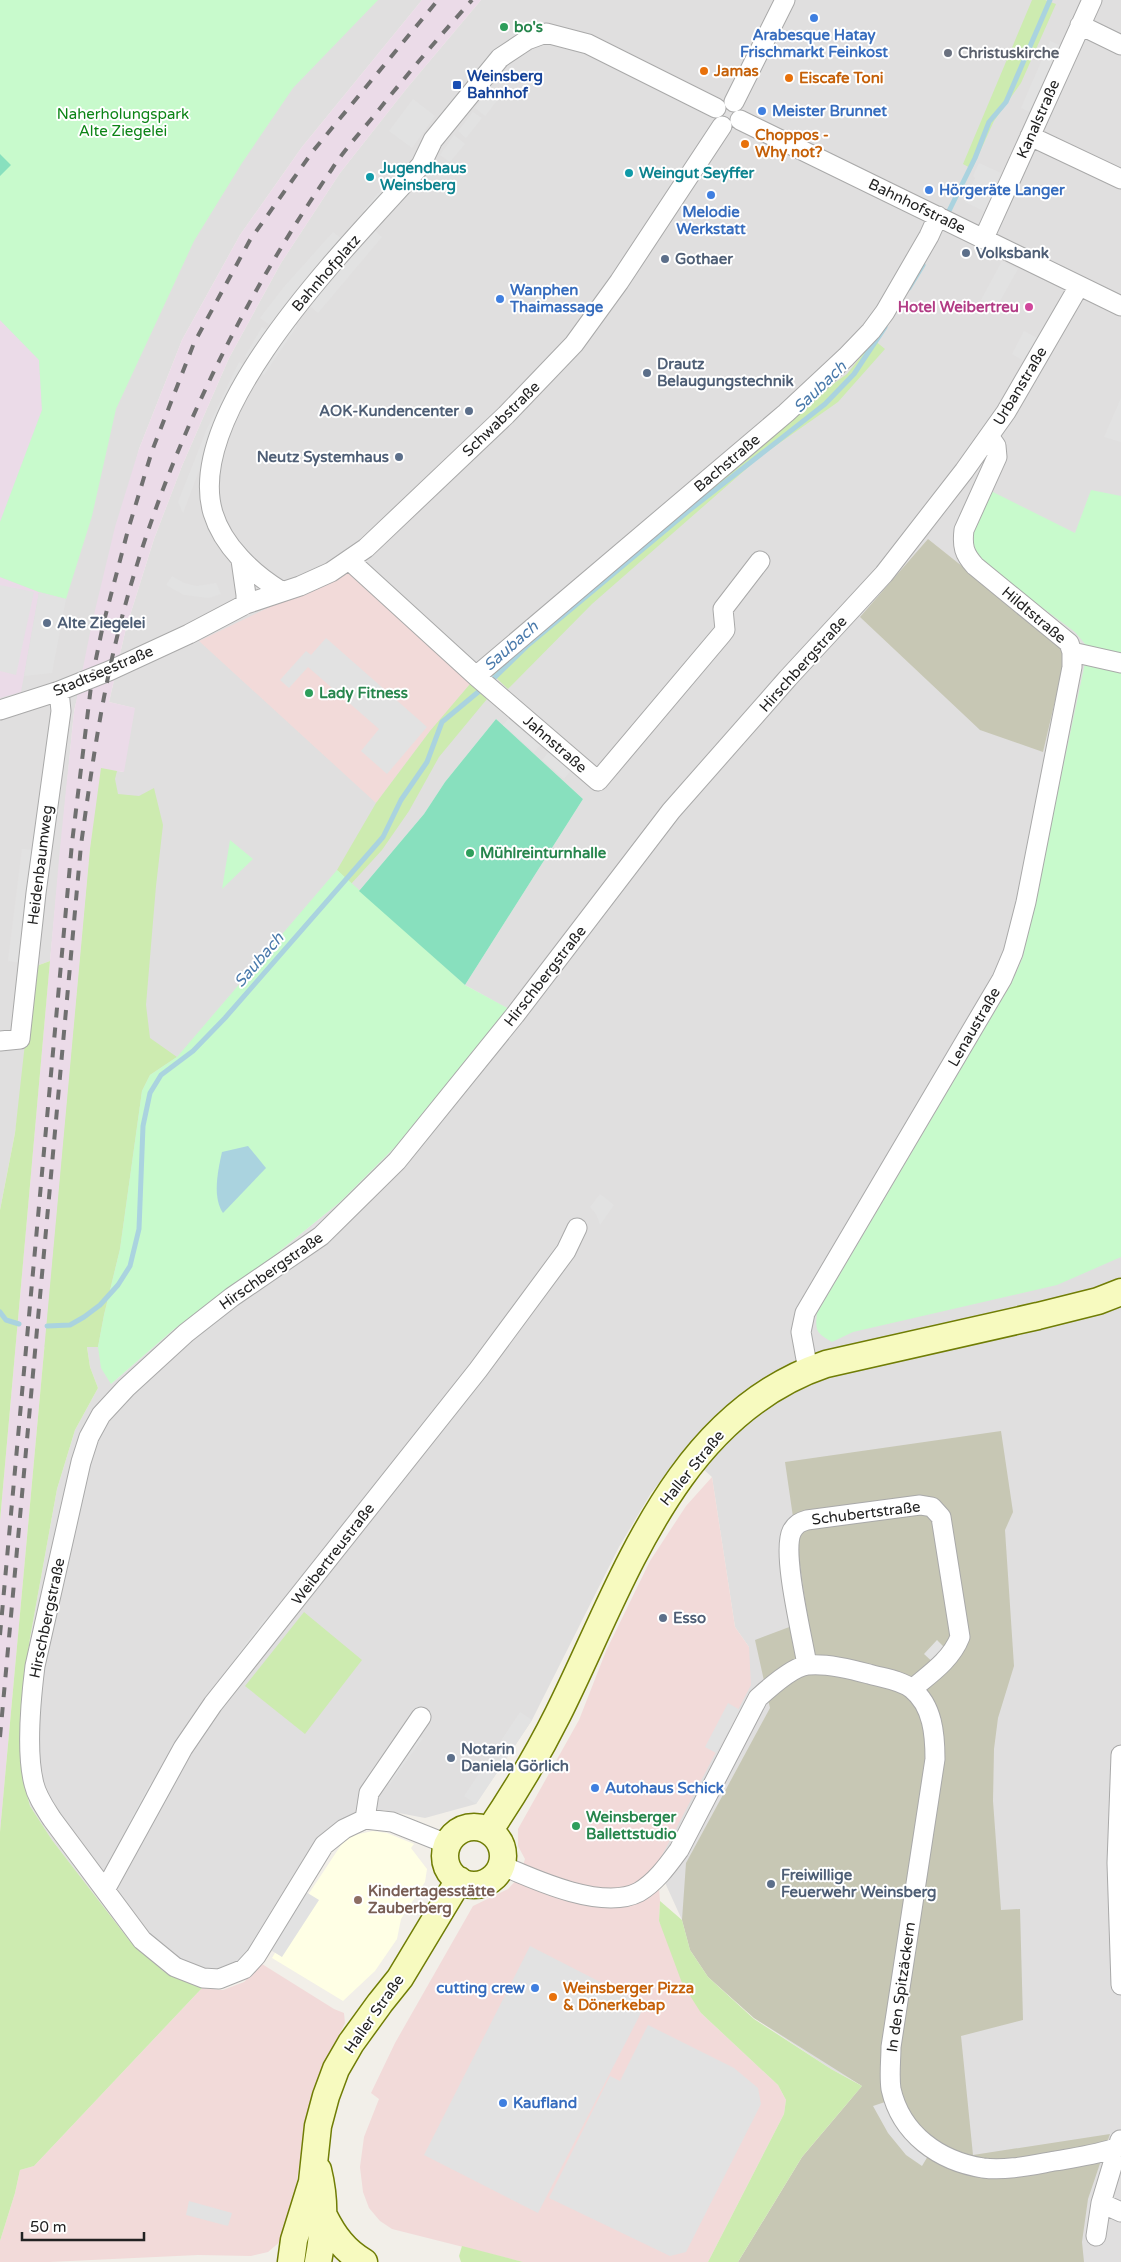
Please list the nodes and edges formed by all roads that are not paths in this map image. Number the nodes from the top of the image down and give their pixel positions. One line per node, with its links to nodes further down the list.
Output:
1 (785, 0): 5 (street)
2 (1092, 0): 3 (street, Kanalstraße)
3 (1080, 25): 4 (street); 8 (street, Kanalstraße)
4 (1121, 44)
5 (734, 102): 6 (street); 7 (street)
6 (719, 117): 7 (street); 16 (street, Bahnhofplatz); 17 (street, Schwabstraße)
7 (740, 120): 10 (street, Bahnhofstraße)
8 (1030, 136): 9 (street); 11 (street, Kanalstraße)
9 (1121, 179)
10 (939, 217): 11 (street, Bahnhofstraße); 24 (street, Bachstraße)
11 (984, 238): 12 (street, Bahnhofstraße)
12 (1079, 286): 13 (street, Bahnhofstraße); 14 (street, Urbanstraße)
13 (1121, 306)
14 (989, 436): 15 (street, Urbanstraße); 40 (street, Hirschbergstraße)
15 (962, 542): 22 (street, Hildtstraße)
16 (241, 560): 19 (street, Bahnhofplatz); 20 (street, Bahnhofplatz)
17 (350, 560): 19 (street, Schwabstraße); 24 (street, Jahnstraße)
18 (760, 562): 24 (street, Jahnstraße)
19 (281, 591): 20 (street, Schwabstraße)
20 (246, 604): 21 (street, Schwabstraße)
21 (204, 626): 25 (street, Stadtseestraße)
22 (1072, 652): 23 (street, Hildtstraße); 30 (street, Lenaustraße)
23 (1121, 663)
24 (484, 682)
25 (59, 691): 26 (street, Stadtseestraße); 27 (street, Heidenbaumweg)
26 (0, 710)
27 (0, 1040)
28 (577, 1228): 40 (street, Weibertreustraße)
29 (1121, 1292): 30 (street, Haller Straße)
30 (808, 1370): 36 (street, Haller Straße)
31 (807, 1664): 32 (street); 32 (street, Schubertstraße); 38 (street)
32 (912, 1689): 43 (street, In den Spitzäckern)
33 (421, 1717): 35 (street)
34 (1121, 1755): 41 (street)
35 (365, 1819): 37 (street); 40 (street, Hirschbergstraße)
36 (489, 1831): 37 (street); 38 (street)
37 (447, 1844): 39 (street)
38 (501, 1865): 39 (street)
39 (459, 1880): 44 (street, Haller Straße)
40 (105, 1890)
41 (1119, 1913): 42 (street)
42 (1121, 1985)
43 (1119, 2142): 45 (street)
44 (315, 2157): 47 (street, Haller Straße); 49 (street, Haller Straße)
45 (1101, 2203): 46 (street); 48 (street)
46 (1121, 2212)
47 (324, 2216): 50 (street, Haller Straße); 51 (street, Haller Straße)
48 (1096, 2236)
49 (291, 2262)
50 (318, 2262)
51 (364, 2262)

